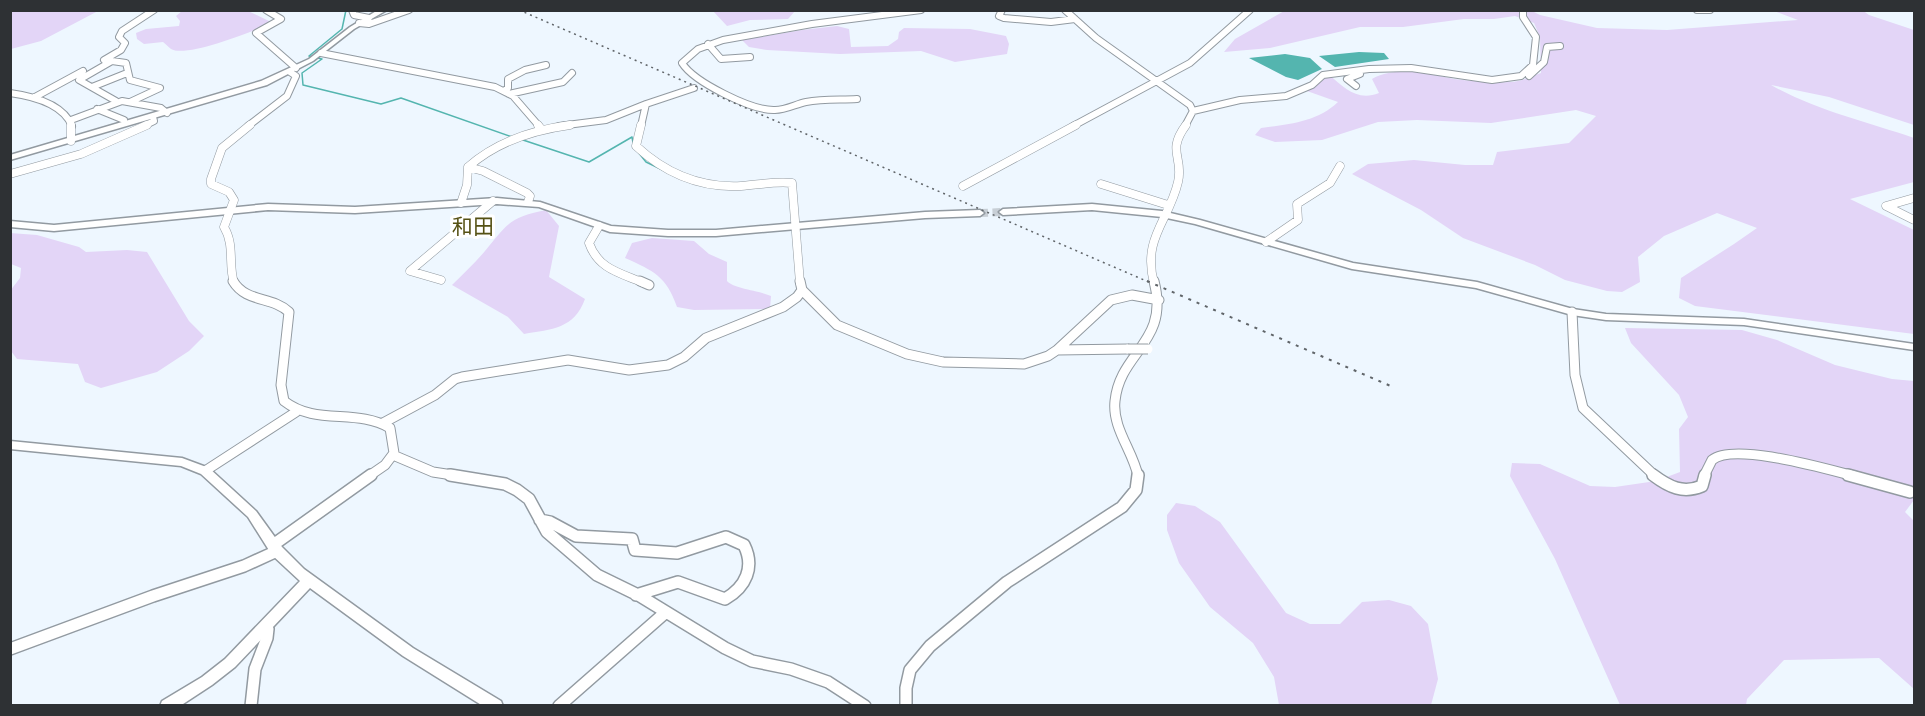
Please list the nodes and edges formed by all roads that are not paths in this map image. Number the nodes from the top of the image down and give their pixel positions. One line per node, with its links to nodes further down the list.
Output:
1 (154, 10): 32 (street)
2 (266, 10): 22 (street)
3 (352, 10): 13 (street)
4 (409, 10): 12 (street)
5 (921, 10): 16 (street)
6 (1002, 10): 14 (street)
7 (1065, 10): 14 (street)
8 (1250, 10): 26 (street)
9 (1523, 10): 25 (street)
10 (1697, 10): 11 (street)
11 (1710, 10)
12 (385, 14): 13 (street); 15 (street)
13 (371, 17): 15 (street)
14 (1075, 19): 26 (street)
15 (360, 23): 18 (street)
16 (708, 44): 19 (street); 33 (street)
17 (1560, 46): 25 (street)
18 (321, 53): 22 (street); 30 (street)
19 (750, 57)
20 (546, 64): 30 (street)
21 (1371, 69): 25 (street); 27 (street); 38 (street)
22 (293, 70): 39 (street); 58 (street)
23 (127, 73): 28 (street); 28 (street); 35 (street)
24 (572, 73): 30 (street)
25 (1512, 78)
26 (1155, 81): 38 (street); 52 (street)
27 (1356, 86)
28 (92, 87): 34 (street)
29 (694, 88): 36 (street)
30 (506, 92): 43 (street)
31 (10, 93): 32 (street)
32 (34, 97): 41 (street)
33 (857, 99)
34 (116, 101): 35 (street); 37 (street)
35 (130, 102): 39 (street)
36 (646, 104): 43 (street); 65 (street)
37 (97, 109): 41 (street); 42 (street)
38 (1193, 111): 57 (street)
39 (167, 113): 40 (street)
40 (153, 117): 44 (street); 47 (street)
41 (71, 120): 44 (street)
42 (124, 120)
43 (541, 129): 49 (street)
44 (71, 141): 46 (street)
45 (62, 151): 47 (street)
46 (10, 158)
47 (64, 162): 50 (street)
48 (1340, 166): 66 (street)
49 (468, 167): 55 (street); 56 (street)
50 (10, 174)
51 (1101, 184): 57 (street)
52 (963, 186)
53 (1914, 198): 62 (street)
54 (493, 201): 55 (street); 56 (street); 67 (street)
55 (528, 202): 64 (street)
56 (461, 203): 58 (street)
57 (1168, 205): 61 (street)
58 (232, 210): 63 (street); 75 (street)
59 (1003, 212): 61 (street)
60 (980, 213): 65 (street)
61 (1162, 214): 66 (street); 70 (street)
62 (1914, 220)
63 (10, 224)
64 (599, 226): 65 (street); 68 (street)
65 (795, 226): 69 (street)
66 (1266, 242): 71 (street)
67 (441, 280)
68 (649, 285)
69 (802, 290): 74 (street); 76 (street)
70 (1159, 300): 74 (street); 93 (street)
71 (1572, 312): 72 (street); 80 (street)
72 (1914, 347)
73 (1148, 349): 74 (street, bridge)
74 (1057, 350)
75 (296, 412): 76 (street); 79 (street)
76 (383, 423): 78 (street)
77 (10, 445): 79 (street)
78 (393, 455): 81 (street); 82 (street)
79 (205, 471): 82 (street)
80 (1910, 492)
81 (540, 520): 84 (street); 84 (street)
82 (275, 548): 83 (street); 87 (street)
83 (309, 580): 86 (street); 90 (street)
84 (636, 595): 85 (street)
85 (666, 612): 91 (street); 92 (street)
86 (265, 627): 88 (street); 89 (street)
87 (10, 649)
88 (167, 705)
89 (251, 705)
90 (496, 705)
91 (559, 705)
92 (865, 705)
93 (906, 705)

